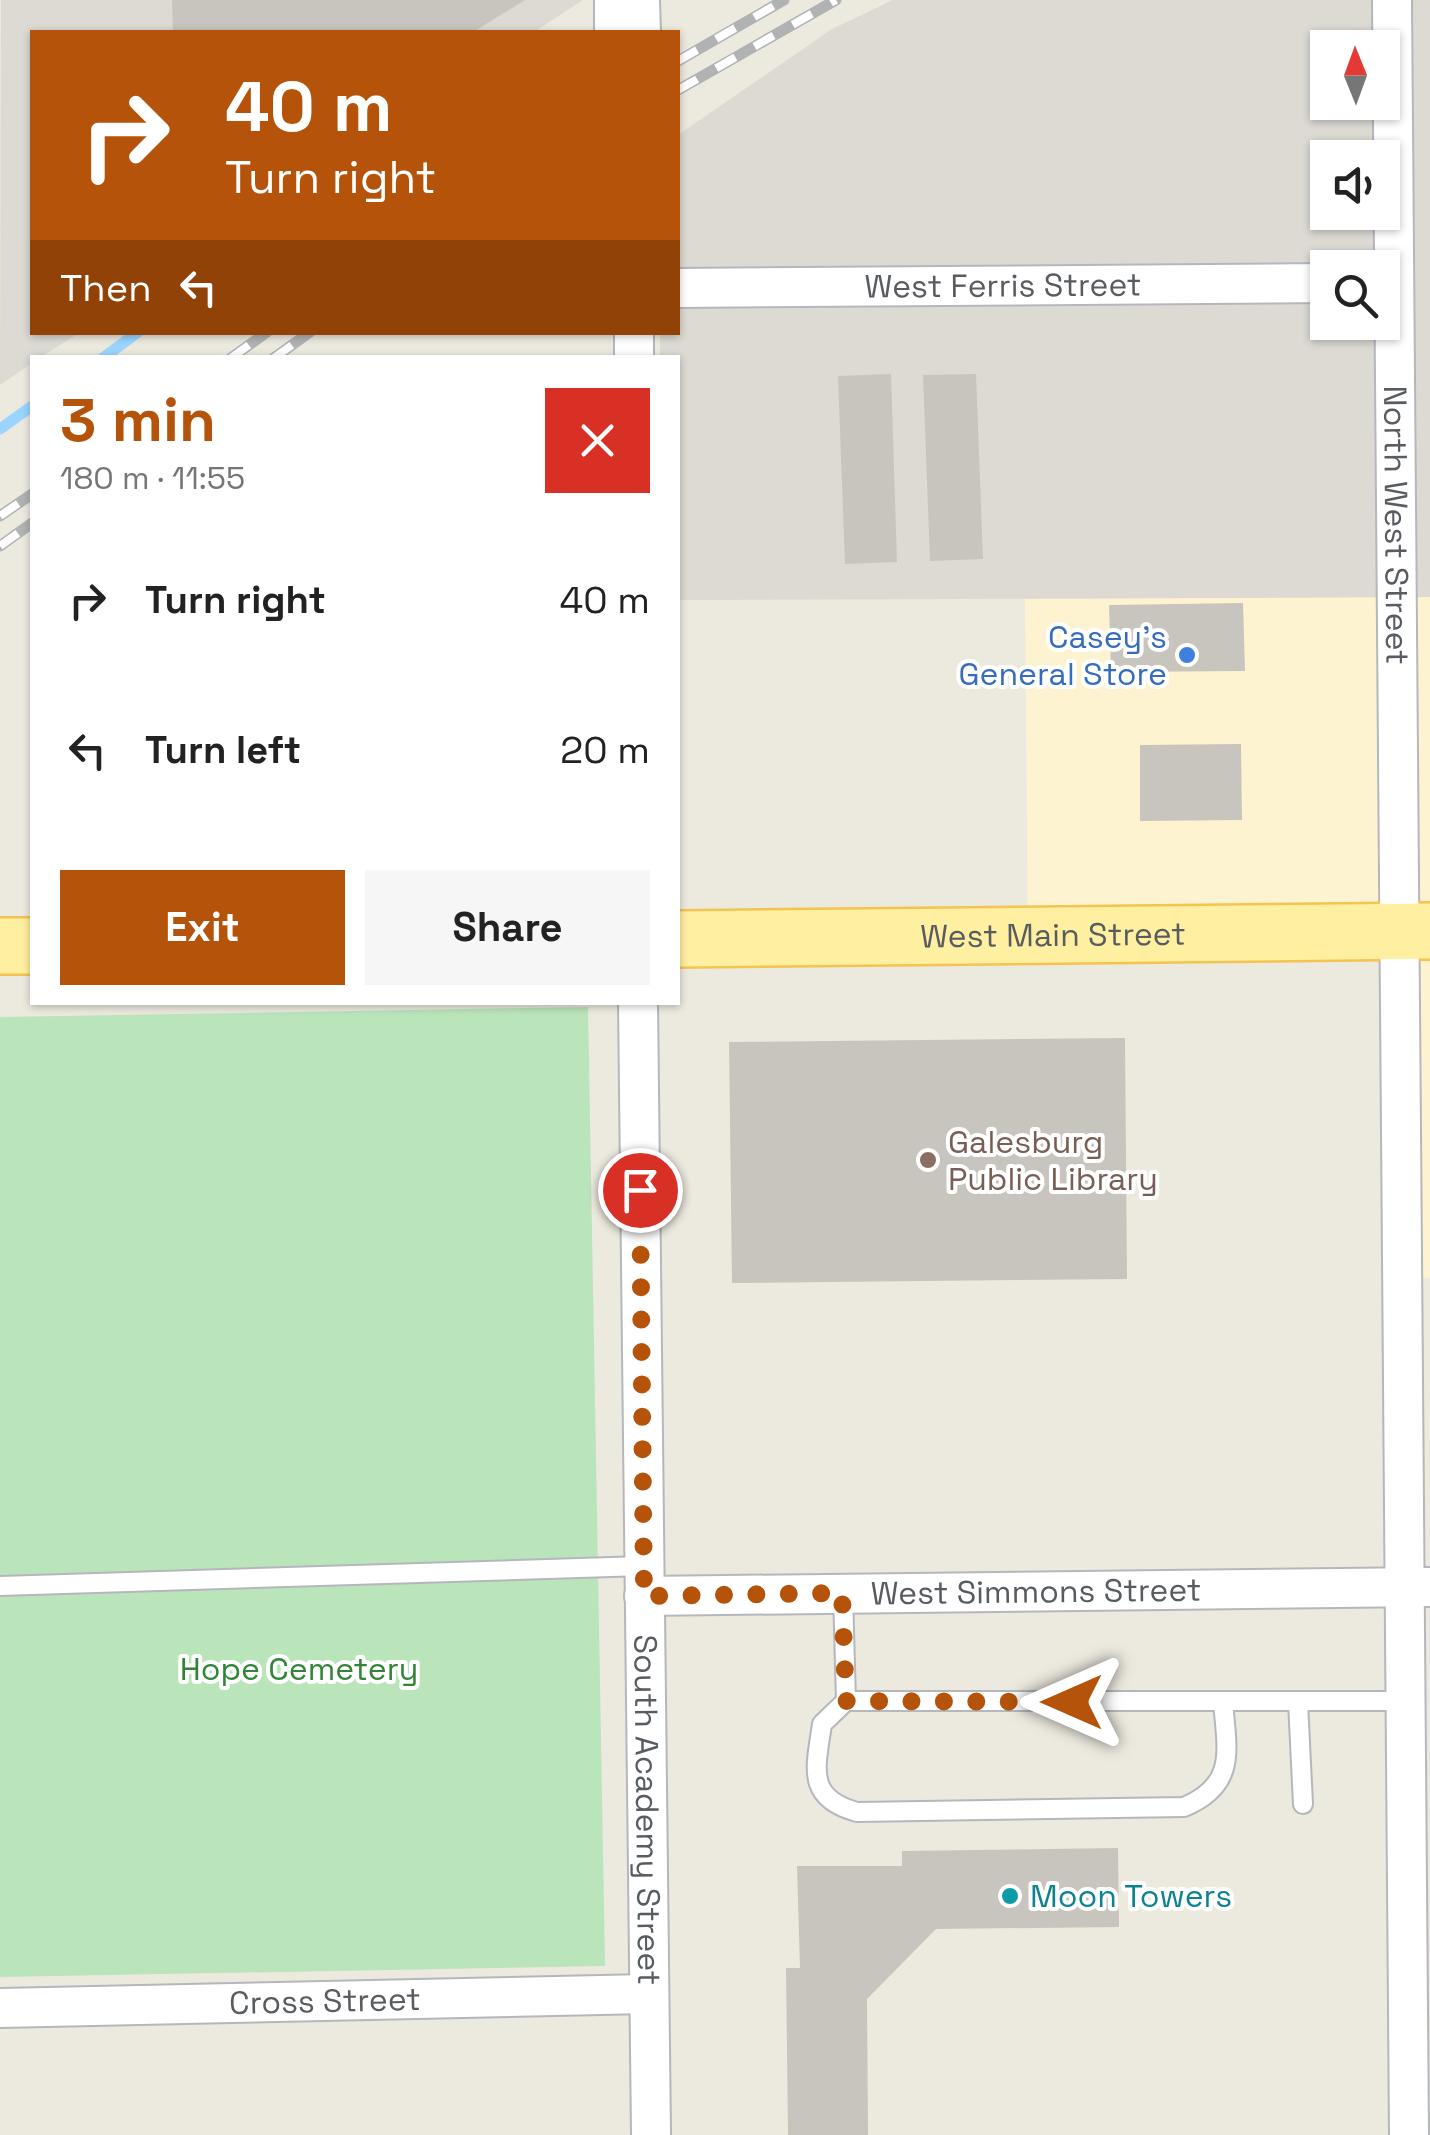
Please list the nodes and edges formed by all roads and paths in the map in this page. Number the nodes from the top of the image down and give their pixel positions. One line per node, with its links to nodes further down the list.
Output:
1 (614, 0): 4 (street)
2 (640, 0): 5 (street)
3 (1392, 0): 6 (street, North West Street)
4 (614, 30)
5 (641, 30)
6 (1402, 282): 9 (street, North West Street)
7 (1310, 283): 8 (street, West Ferris Street)
8 (680, 288)
9 (1415, 931): 10 (main road, West Main Street); 16 (street, North West Street)
10 (680, 939)
11 (0, 946): 12 (main road)
12 (30, 946)
13 (638, 1005): 14 (street, South Academy Street)
14 (644, 1581): 15 (lane); 17 (street, West Simmons Street); 23 (street, South Academy Street)
15 (0, 1586)
16 (1418, 1588): 17 (street, West Simmons Street); 19 (street, North West Street)
17 (842, 1593): 18 (lane)
18 (846, 1701): 20 (lane); 20 (lane)
19 (1406, 1701): 21 (lane); 26 (street, North West Street)
20 (1223, 1702): 21 (lane)
21 (1298, 1702): 22 (lane)
22 (1302, 1804)
23 (648, 1994): 24 (street, Cross Street); 25 (street, South Academy Street)
24 (0, 2008)
25 (651, 2135)
26 (1408, 2135)

